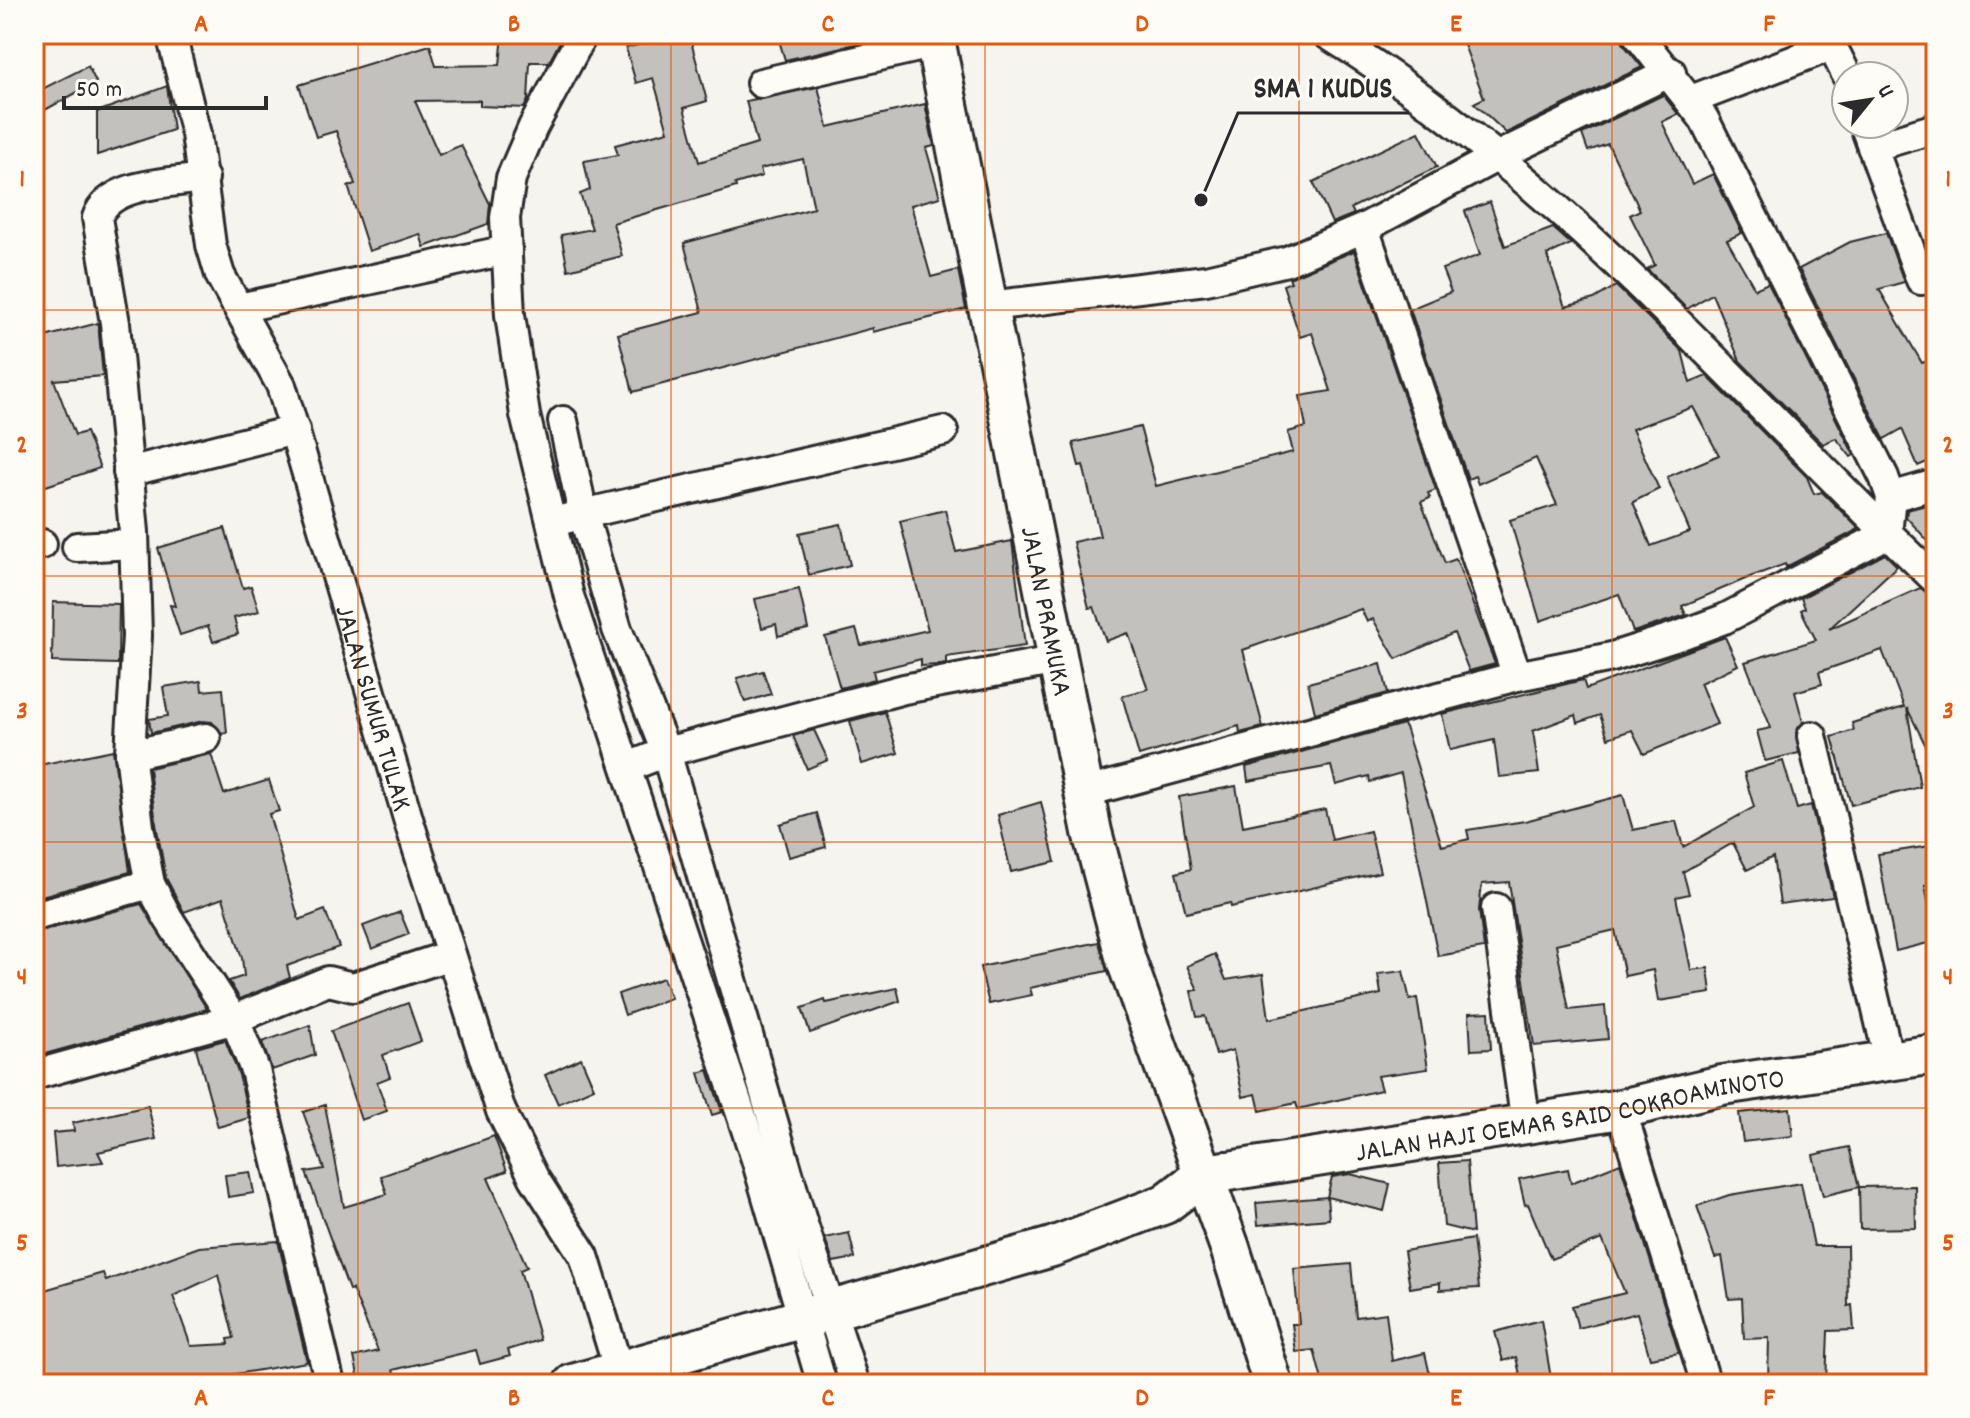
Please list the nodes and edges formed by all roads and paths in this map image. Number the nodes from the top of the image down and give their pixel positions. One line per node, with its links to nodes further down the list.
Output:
1 (171, 34): 14 (street, JALAN SUMUR TULAK)
2 (583, 34): 16 (street)
3 (1327, 34): 13 (street)
4 (1637, 34): 7 (street)
5 (935, 39): 8 (street); 18 (main road, JALAN PRAMUKA)
6 (1839, 60): 9 (street)
7 (1671, 72): 9 (street); 13 (street)
8 (761, 83)
9 (1691, 100): 25 (street)
10 (1936, 128): 11 (street)
11 (1910, 131)
12 (1869, 140): 17 (street)
13 (1498, 156): 15 (street); 27 (street)
14 (204, 178): 19 (street, JALAN SUMUR TULAK); 23 (street)
15 (1364, 228): 18 (street); 32 (street)
16 (507, 250): 19 (street); 26 (street)
17 (1921, 280)
18 (989, 306): 31 (main road, JALAN PRAMUKA)
19 (239, 308): 21 (street, JALAN SUMUR TULAK)
20 (563, 421): 26 (street)
21 (295, 430): 23 (street); 41 (street, JALAN SUMUR TULAK)
22 (943, 431): 26 (street)
23 (128, 472): 28 (street)
24 (1936, 484): 25 (street)
25 (1891, 497): 27 (street)
26 (567, 519): 36 (street); 36 (street)
27 (1887, 534): 30 (street); 32 (street)
28 (134, 544): 29 (street); 35 (street)
29 (77, 547)
30 (1936, 580)
31 (1058, 660): 36 (street); 37 (main road, JALAN PRAMUKA)
32 (1517, 676): 37 (street)
33 (1812, 736): 44 (street)
34 (206, 738): 35 (street)
35 (130, 755): 38 (street)
36 (646, 760): 49 (street); 49 (street)
37 (1086, 792): 48 (main road, JALAN PRAMUKA)
38 (150, 884): 40 (street); 42 (street)
39 (1496, 908): 47 (street)
40 (34, 916)
41 (451, 955): 42 (street); 50 (street, JALAN SUMUR TULAK)
42 (235, 1019): 45 (street); 51 (street)
43 (1936, 1054): 44 (main road, JALAN HAJI OEMAR SAID COKROAMINOTO)
44 (1889, 1060): 46 (main road, JALAN HAJI OEMAR SAID COKROAMINOTO)
45 (34, 1075)
46 (1621, 1109): 47 (main road, JALAN HAJI OEMAR SAID COKROAMINOTO); 56 (street)
47 (1526, 1125): 48 (main road, JALAN HAJI OEMAR SAID COKROAMINOTO)
48 (1220, 1172): 49 (main road); 55 (main road, JALAN PRAMUKA)
49 (816, 1313): 50 (main road); 53 (street); 54 (street)
50 (619, 1371): 52 (main road)
51 (330, 1384)
52 (573, 1384)
53 (822, 1384)
54 (855, 1384)
55 (1273, 1384)
56 (1706, 1384)

